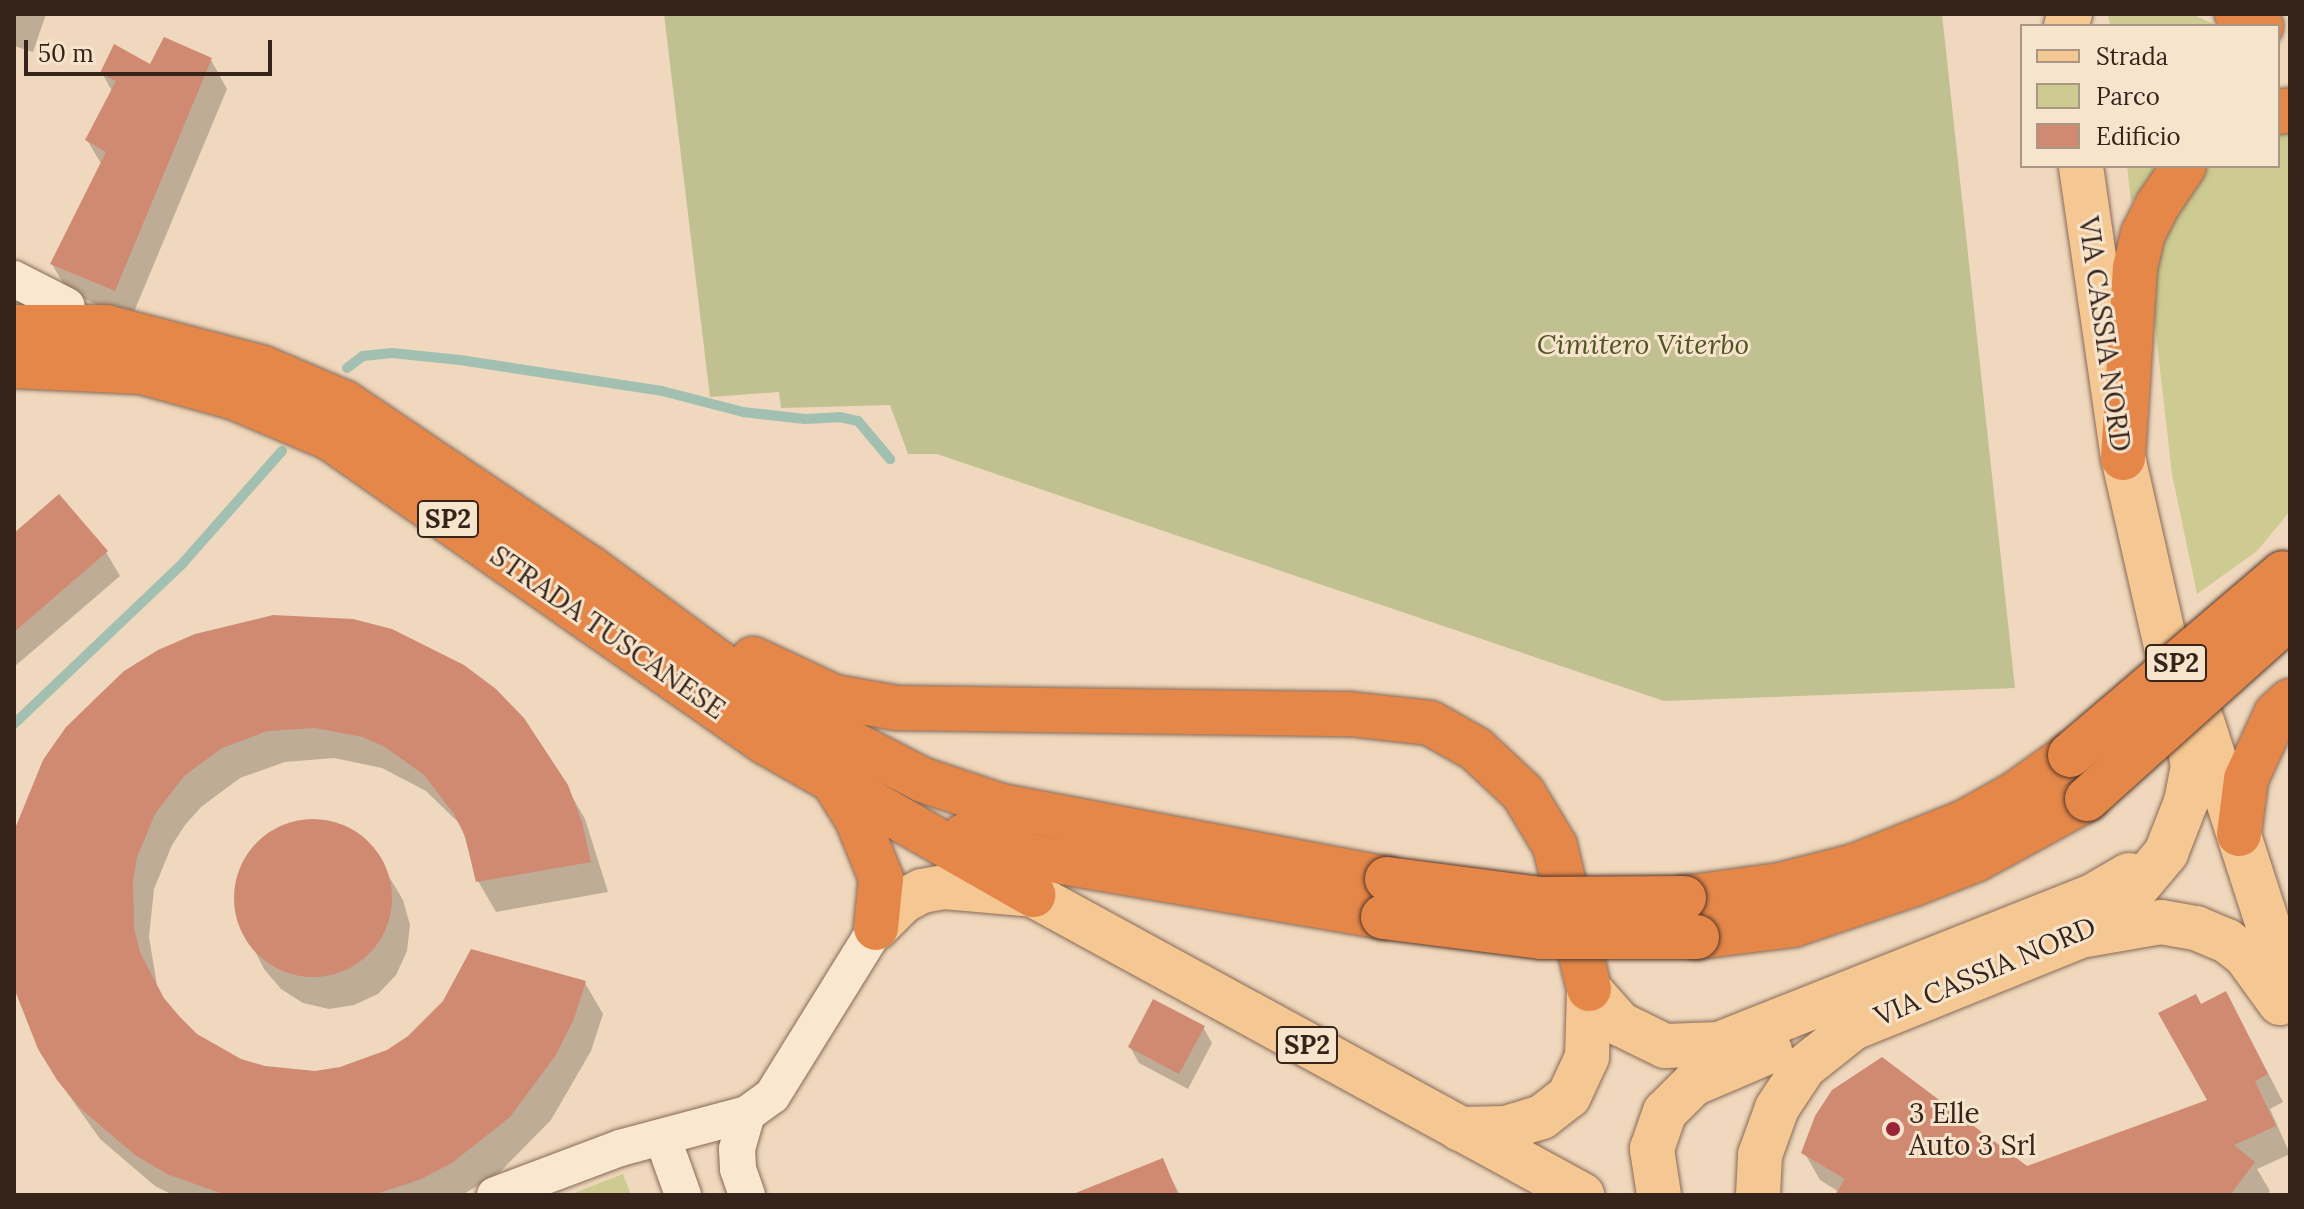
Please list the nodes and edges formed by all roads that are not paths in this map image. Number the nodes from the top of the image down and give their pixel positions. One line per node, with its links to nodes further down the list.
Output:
1 (2237, 14): 2 (highway)
2 (2257, 24)
3 (2081, 168): 10 (main road, VIA CASSIA NORD)
4 (2183, 168): 10 (highway)
5 (14, 279): 6 (street)
6 (67, 306): 8 (highway)
7 (14, 327): 8 (highway, STRADA TUSCANESE / SP2)
8 (106, 327): 12 (highway, STRADA TUSCANESE / SP2)
9 (14, 366): 16 (highway, STRADA TUSCANESE / SP2)
10 (2123, 458): 11 (main road, VIA CASSIA NORD)
11 (2143, 548): 18 (main road, VIA CASSIA NORD); 19 (main road, VIA CASSIA NORD)
12 (590, 568): 21 (highway, SP2); 26 (highway)
13 (2287, 570): 23 (highway, SP2, bridge)
14 (2290, 617): 23 (highway, SP2, bridge)
15 (2290, 701): 18 (highway)
16 (836, 785): 17 (highway, STRADA TUSCANESE / SP2); 24 (highway)
17 (885, 813): 20 (highway, SP2); 21 (highway, SP2)
18 (2239, 834): 22 (main road, VIA CASSIA NORD)
19 (2166, 853): 25 (main road, VIA CASSIA NORD); 26 (main road)
20 (1033, 895): 24 (main road); 31 (main road, SP2)
21 (1385, 898): 23 (highway, SP2, bridge)
22 (2276, 917): 27 (main road, VIA CASSIA NORD)
23 (1690, 918)
24 (876, 928): 30 (street)
25 (2083, 935): 28 (main road); 29 (main road, VIA CASSIA NORD)
26 (1589, 989): 31 (main road)
27 (2290, 994)
28 (2290, 1018)
29 (1853, 1028): 37 (main road); 38 (main road, VIA CASSIA NORD)
30 (747, 1114): 32 (street); 35 (street)
31 (1460, 1129): 36 (main road, SP2)
32 (663, 1139): 33 (street); 34 (street)
33 (495, 1195)
34 (683, 1195)
35 (747, 1195)
36 (1582, 1195)
37 (1659, 1195)
38 (1758, 1195)

